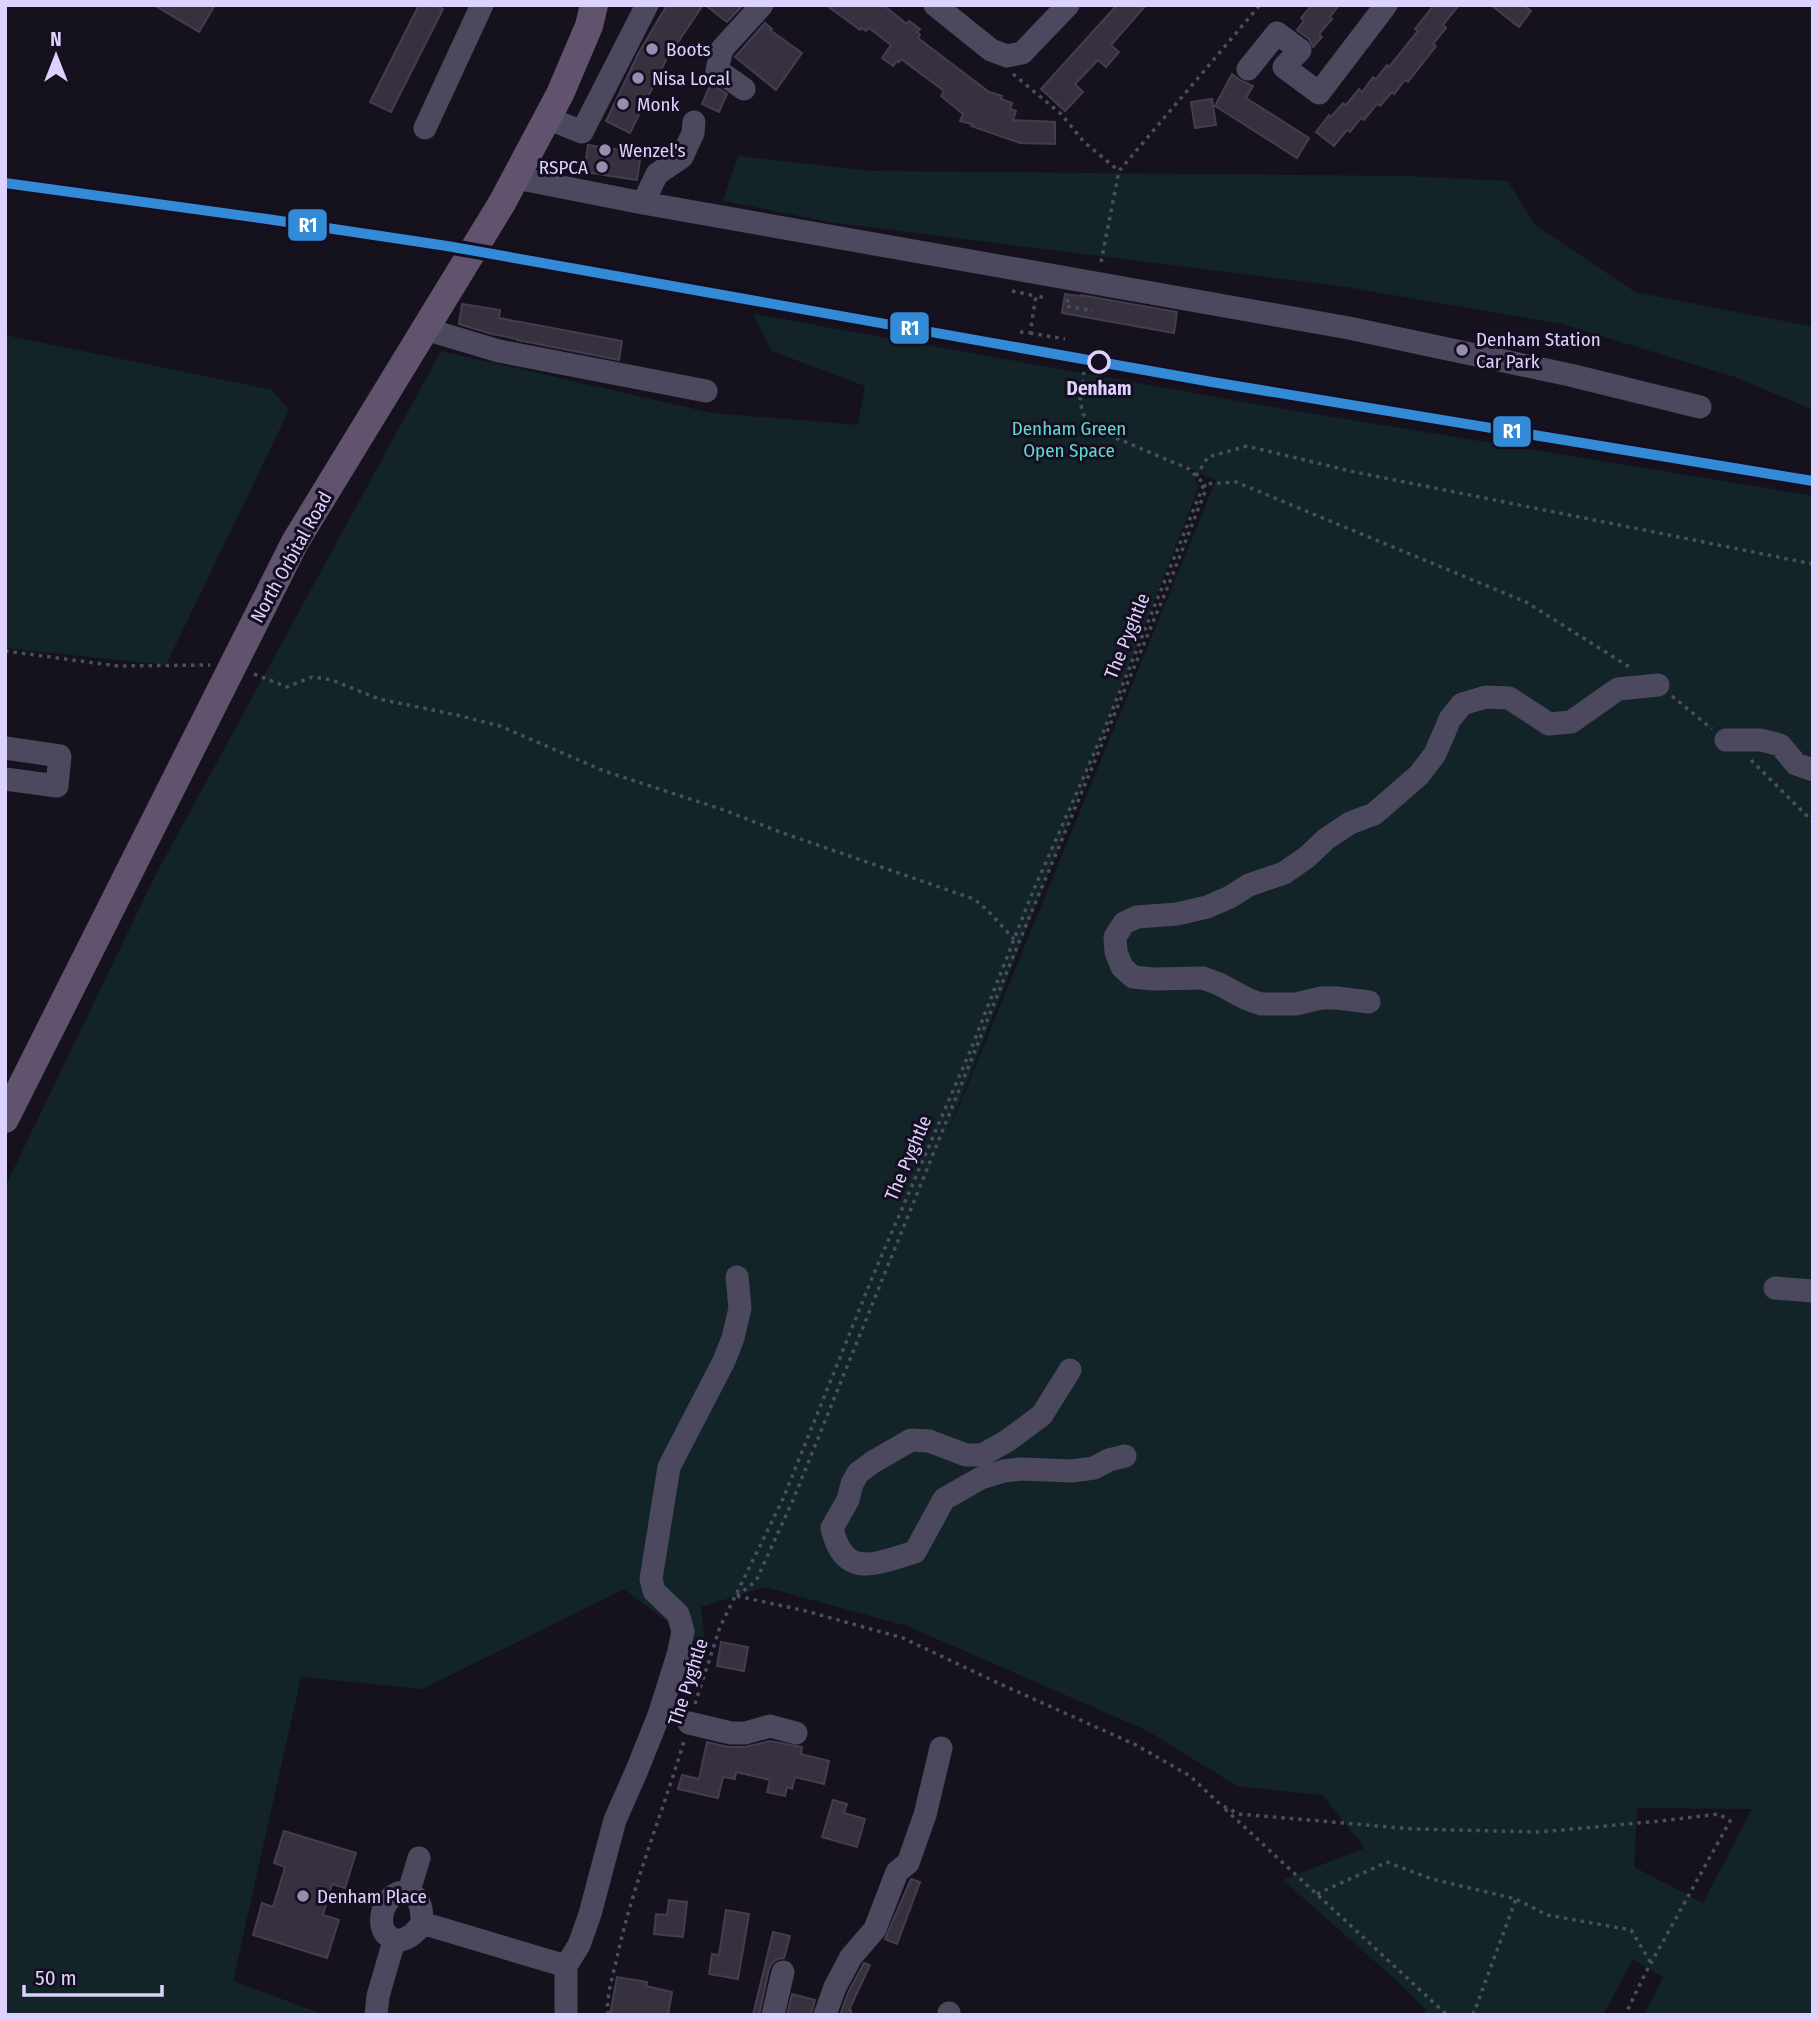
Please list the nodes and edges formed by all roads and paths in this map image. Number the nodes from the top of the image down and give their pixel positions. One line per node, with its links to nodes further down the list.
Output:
1 (482, 5): 14 (street)
2 (594, 5): 12 (main road, North Orbital Road)
3 (647, 5): 12 (street)
4 (762, 5): 11 (street)
5 (935, 5): 9 (street)
6 (1068, 5): 9 (street)
7 (1260, 5): 15 (path)
8 (1386, 5): 10 (street)
9 (1007, 56): 15 (path)
10 (1248, 69)
11 (744, 89)
12 (547, 118): 16 (main road, North Orbital Road)
13 (694, 122): 17 (street)
14 (425, 128)
15 (1119, 172): 18 (path)
16 (516, 178): 17 (street); 24 (main road, North Orbital Road)
17 (643, 203): 30 (street)
18 (1101, 262)
19 (1012, 291): 20 (path)
20 (1036, 296): 21 (path); 26 (path)
21 (1047, 298)
22 (1080, 301): 23 (path)
23 (1093, 311)
24 (425, 329): 29 (street); 35 (main road, North Orbital Road)
25 (1020, 332): 26 (path)
26 (1030, 333): 27 (path)
27 (1065, 339)
28 (1084, 372): 31 (path)
29 (706, 390)
30 (1700, 407)
31 (1196, 476): 32 (path); 33 (path)
32 (1204, 484): 36 (path); 42 (path, The Pyghtle); 50 (path)
33 (1813, 564)
34 (5, 650): 35 (path)
35 (234, 664): 42 (path); 44 (main road, North Orbital Road)
36 (1658, 685): 37 (path); 43 (street)
37 (1726, 740): 39 (street); 41 (path)
38 (5, 748): 40 (street)
39 (1813, 770)
40 (5, 779)
41 (1813, 822)
42 (1014, 939): 50 (path, The Pyghtle)
43 (1369, 1002)
44 (5, 1119)
45 (737, 1277): 62 (street)
46 (1775, 1288): 47 (street)
47 (1813, 1291)
48 (1070, 1370): 49 (street)
49 (1125, 1455)
50 (737, 1596): 51 (path, The Pyghtle); 54 (path)
51 (689, 1723): 52 (street); 66 (path, The Pyghtle)
52 (796, 1733)
53 (941, 1748): 68 (street)
54 (1221, 1805): 57 (path); 61 (path)
55 (419, 1858): 56 (street)
56 (410, 1891): 59 (street); 60 (street)
57 (1317, 1894): 58 (path); 69 (path)
58 (1516, 1899): 61 (path); 70 (path)
59 (422, 1923): 60 (street); 62 (street)
60 (394, 1941): 64 (street)
61 (1651, 1963): 71 (path)
62 (566, 1966): 65 (street)
63 (783, 1972): 67 (street)
64 (376, 2015)
65 (566, 2015)
66 (608, 2015)
67 (773, 2015)
68 (825, 2015)
69 (1447, 2015)
70 (1473, 2015)
71 (1625, 2015)

